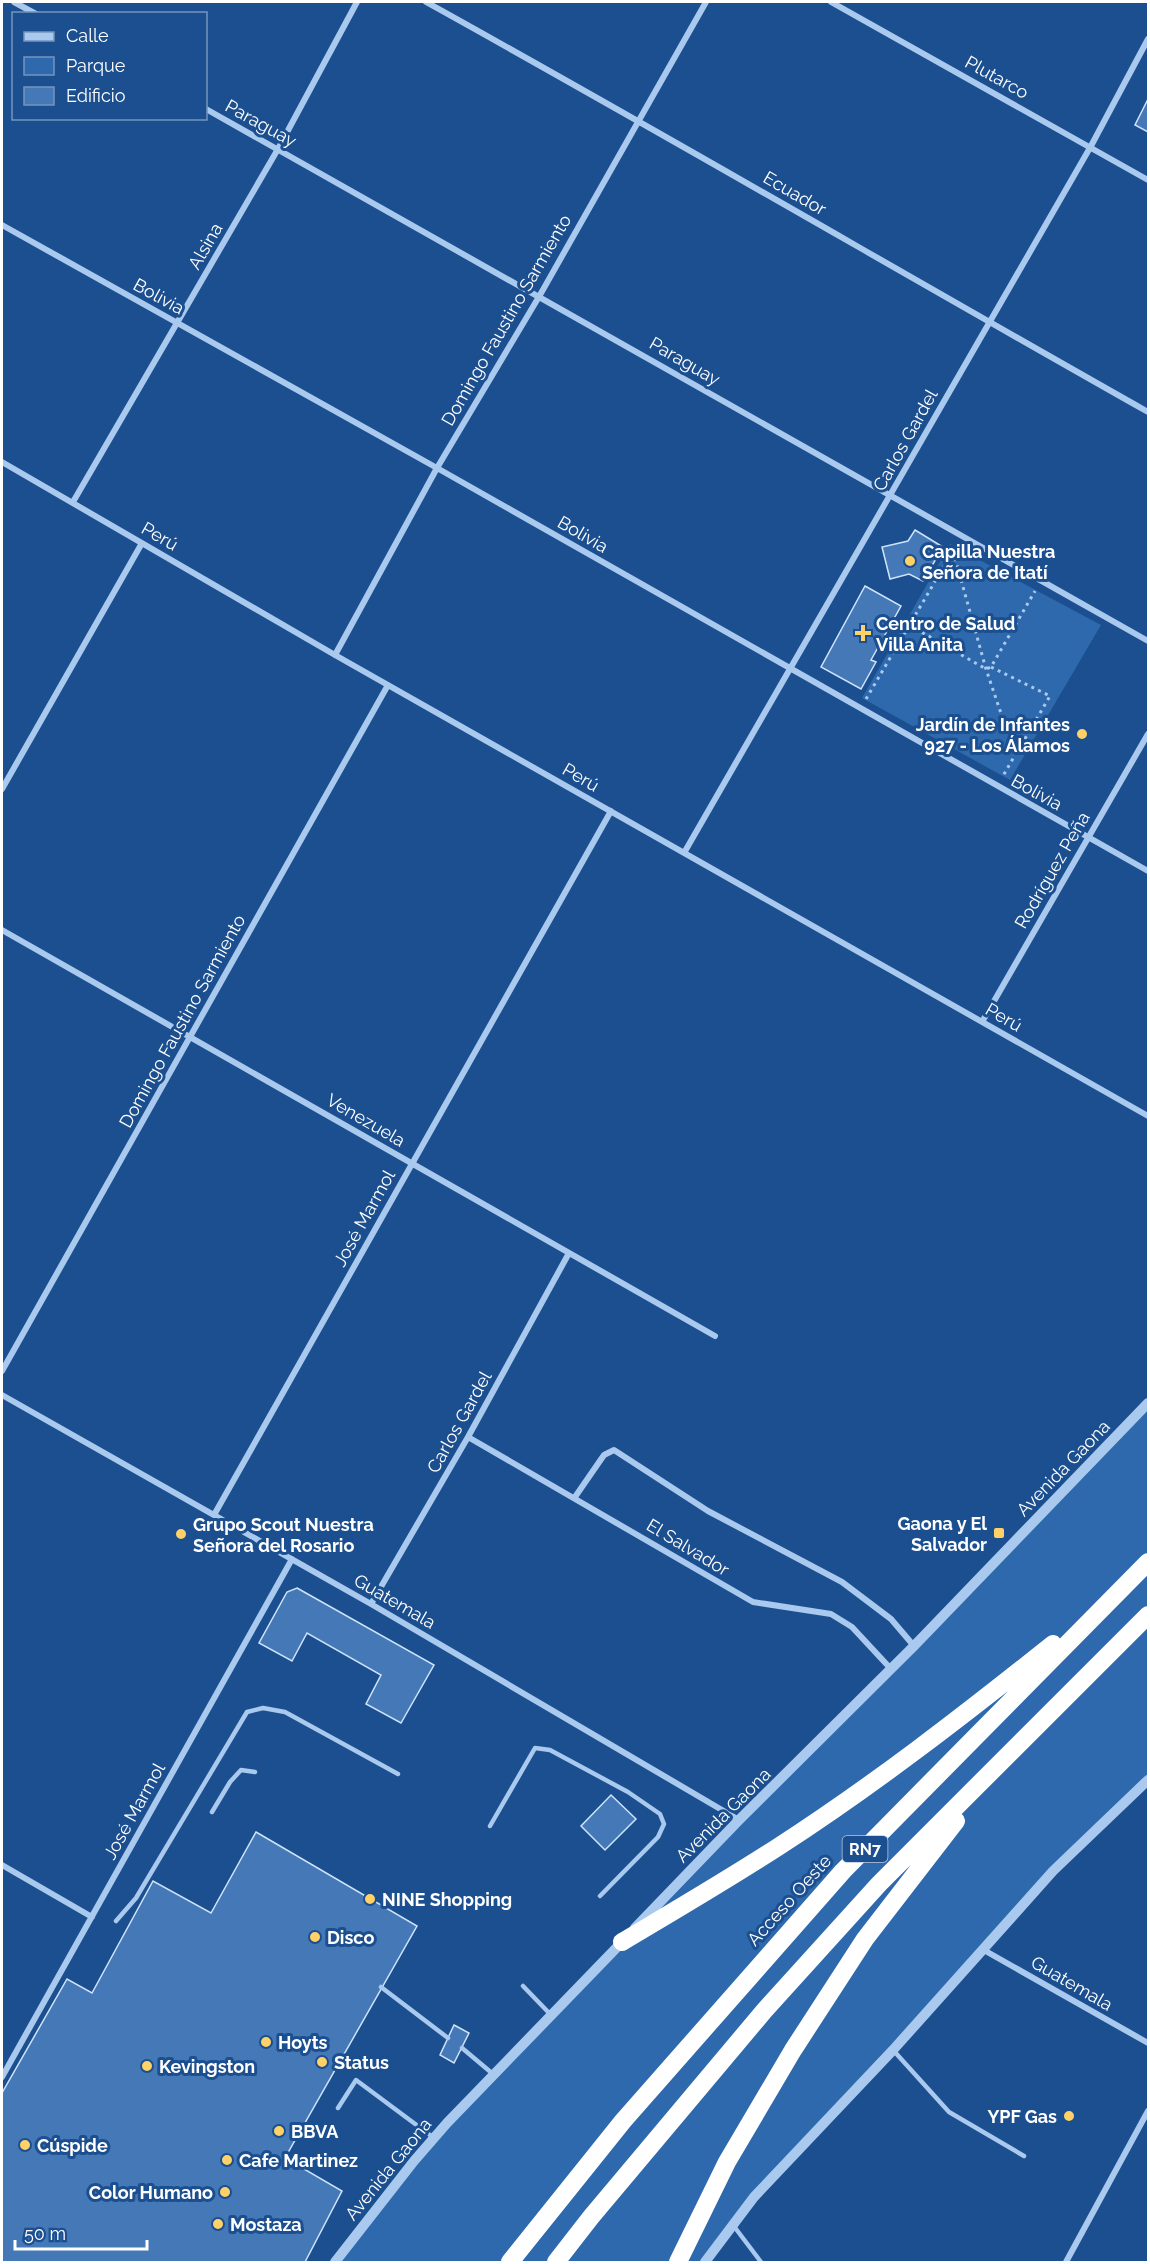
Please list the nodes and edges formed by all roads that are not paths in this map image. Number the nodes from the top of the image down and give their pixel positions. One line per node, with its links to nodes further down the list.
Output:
1 (14, 2): 6 (street)
2 (357, 2): 11 (street, Alsina)
3 (426, 2): 9 (street, Ecuador)
4 (706, 2): 9 (street, Domingo Faustino Sarmiento)
5 (831, 2): 10 (street, Plutarco)
6 (32, 12)
7 (1149, 39): 10 (street, Carlos Gardel)
8 (207, 110): 11 (street, Paraguay)
9 (639, 120): 14 (street, Domingo Faustino Sarmiento); 15 (street, Ecuador)
10 (1091, 147): 12 (street, Plutarco); 15 (street, Carlos Gardel)
11 (278, 149): 14 (street, Paraguay); 16 (street, Alsina)
12 (1149, 180)
13 (2, 225): 16 (street, Bolivia)
14 (540, 296): 19 (street, Domingo Faustino Sarmiento); 20 (street, Paraguay)
15 (989, 322): 17 (street, Ecuador); 20 (street, Carlos Gardel)
16 (177, 324): 19 (street, Bolivia); 21 (street, Alsina)
17 (1149, 411)
18 (2, 462): 21 (street, Perú)
19 (437, 468): 24 (street, Domingo Faustino Sarmiento); 25 (street, Bolivia)
20 (891, 496): 23 (street, Paraguay); 25 (street, Carlos Gardel)
21 (73, 502): 22 (street, Perú)
22 (142, 543): 24 (street, Perú); 28 (street)
23 (1149, 641)
24 (335, 655): 26 (street, Perú)
25 (790, 669): 30 (street, Bolivia); 31 (street, Carlos Gardel)
26 (388, 685): 29 (street, Perú); 35 (street, Domingo Faustino Sarmiento)
27 (1149, 734): 30 (street, Rodríguez Peña)
28 (2, 789)
29 (611, 811): 31 (street, Perú); 37 (street, José Marmol)
30 (1088, 838): 32 (street, Bolivia); 34 (street, Rodríguez Peña)
31 (684, 853): 34 (street, Perú)
32 (1149, 871)
33 (2, 930): 35 (street, Venezuela)
34 (982, 1022): 36 (street, Perú)
35 (190, 1037): 37 (street, Venezuela); 40 (street, Domingo Faustino Sarmiento)
36 (1149, 1116)
37 (412, 1163): 38 (street, Venezuela); 45 (street, José Marmol)
38 (569, 1253): 39 (street, Venezuela); 43 (street, Carlos Gardel)
39 (715, 1335)
40 (2, 1371)
41 (2, 1395): 45 (street, Guatemala)
42 (1149, 1403): 51 (street, Avenida Gaona)
43 (468, 1437): 44 (street, El Salvador); 49 (street, Carlos Gardel)
44 (575, 1497): 51 (street); 52 (street, El Salvador)
45 (214, 1515): 46 (street, Guatemala)
46 (292, 1559): 49 (street, Guatemala); 62 (street, José Marmol)
47 (1149, 1562): 48 (highway, Acceso Oeste / RN7)
48 (1120, 1590): 64 (highway); 81 (highway, Acceso Oeste / RN7)
49 (371, 1604): 58 (street, Guatemala)
50 (1149, 1615): 53 (highway, RN7)
51 (914, 1646): 52 (street, Avenida Gaona)
52 (891, 1669): 58 (street, Avenida Gaona)
53 (1004, 1758): 82 (highway, RN7); 83 (highway)
54 (255, 1772): 57 (lane)
55 (398, 1774): 63 (lane)
56 (1148, 1782): 65 (street)
57 (212, 1812)
58 (739, 1820): 64 (street, Avenida Gaona)
59 (490, 1826): 61 (lane)
60 (2, 1865): 62 (street)
61 (600, 1896)
62 (92, 1917): 74 (street, José Marmol)
63 (117, 1922)
64 (622, 1942): 68 (street, Avenida Gaona)
65 (982, 1949): 70 (street, Guatemala); 72 (street)
66 (523, 1986): 68 (lane)
67 (381, 1987): 69 (lane)
68 (551, 2015): 73 (street, Avenida Gaona)
69 (448, 2038)
70 (1149, 2043)
71 (462, 2048): 73 (lane)
72 (893, 2050): 78 (lane); 79 (street)
73 (493, 2074): 77 (street, Avenida Gaona)
74 (2, 2077)
75 (338, 2109): 77 (lane)
76 (1149, 2111): 86 (street)
77 (434, 2138): 80 (street, Avenida Gaona)
78 (1024, 2156)
79 (733, 2225): 84 (street); 85 (lane)
80 (335, 2262)
81 (510, 2262)
82 (556, 2262)
83 (678, 2262)
84 (705, 2262)
85 (761, 2262)
86 (1066, 2262)

